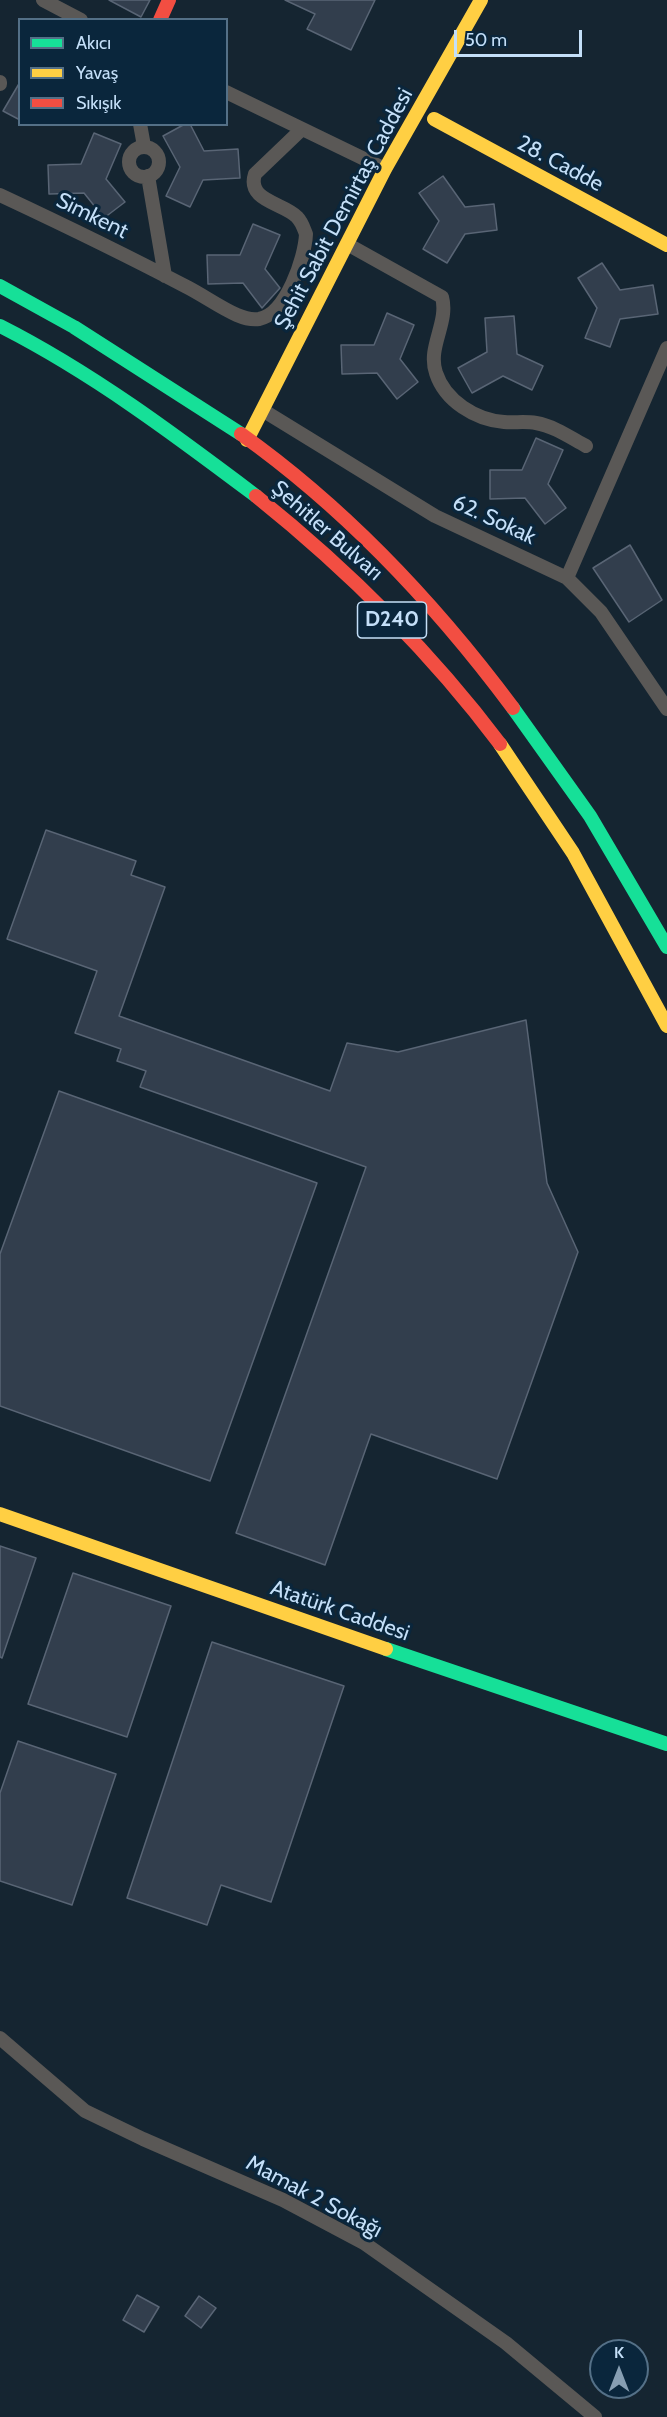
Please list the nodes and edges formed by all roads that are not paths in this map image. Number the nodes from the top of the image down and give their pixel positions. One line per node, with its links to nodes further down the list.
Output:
1 (43, 0): 4 (street)
2 (169, 0): 5 (main road)
3 (481, 0): 11 (main road, Şehit Sabit Demirtaş Caddesi)
4 (77, 18)
5 (161, 18)
6 (228, 93): 9 (street)
7 (434, 119): 15 (main road, 28. Cadde)
8 (140, 126): 10 (street, Simkent)
9 (302, 129): 11 (street); 16 (street, Simkent)
10 (144, 146): 12 (street, Simkent); 12 (street)
11 (385, 169): 14 (main road, Şehit Sabit Demirtaş Caddesi)
12 (148, 176): 16 (street, Simkent)
13 (0, 195): 16 (street, Simkent)
14 (348, 244): 20 (main road, Şehit Sabit Demirtaş Caddesi); 22 (street)
15 (667, 245)
16 (165, 276)
17 (0, 286): 21 (main road, Şehitler Bulvarı / D240)
18 (0, 326): 26 (main road, Şehitler Bulvarı / D240)
19 (667, 348): 23 (street)
20 (264, 411): 21 (main road, Şehit Sabit Demirtaş Caddesi); 23 (street, 62. Sokak)
21 (247, 440): 25 (main road, Şehitler Bulvarı / D240)
22 (586, 446)
23 (567, 578): 24 (street, 62. Sokak)
24 (667, 709)
25 (667, 946)
26 (667, 1026)
27 (0, 1514): 28 (main road, Atatürk Caddesi)
28 (667, 1744)
29 (0, 2038): 30 (street, Mamak 2 Sokağı)
30 (595, 2417)

